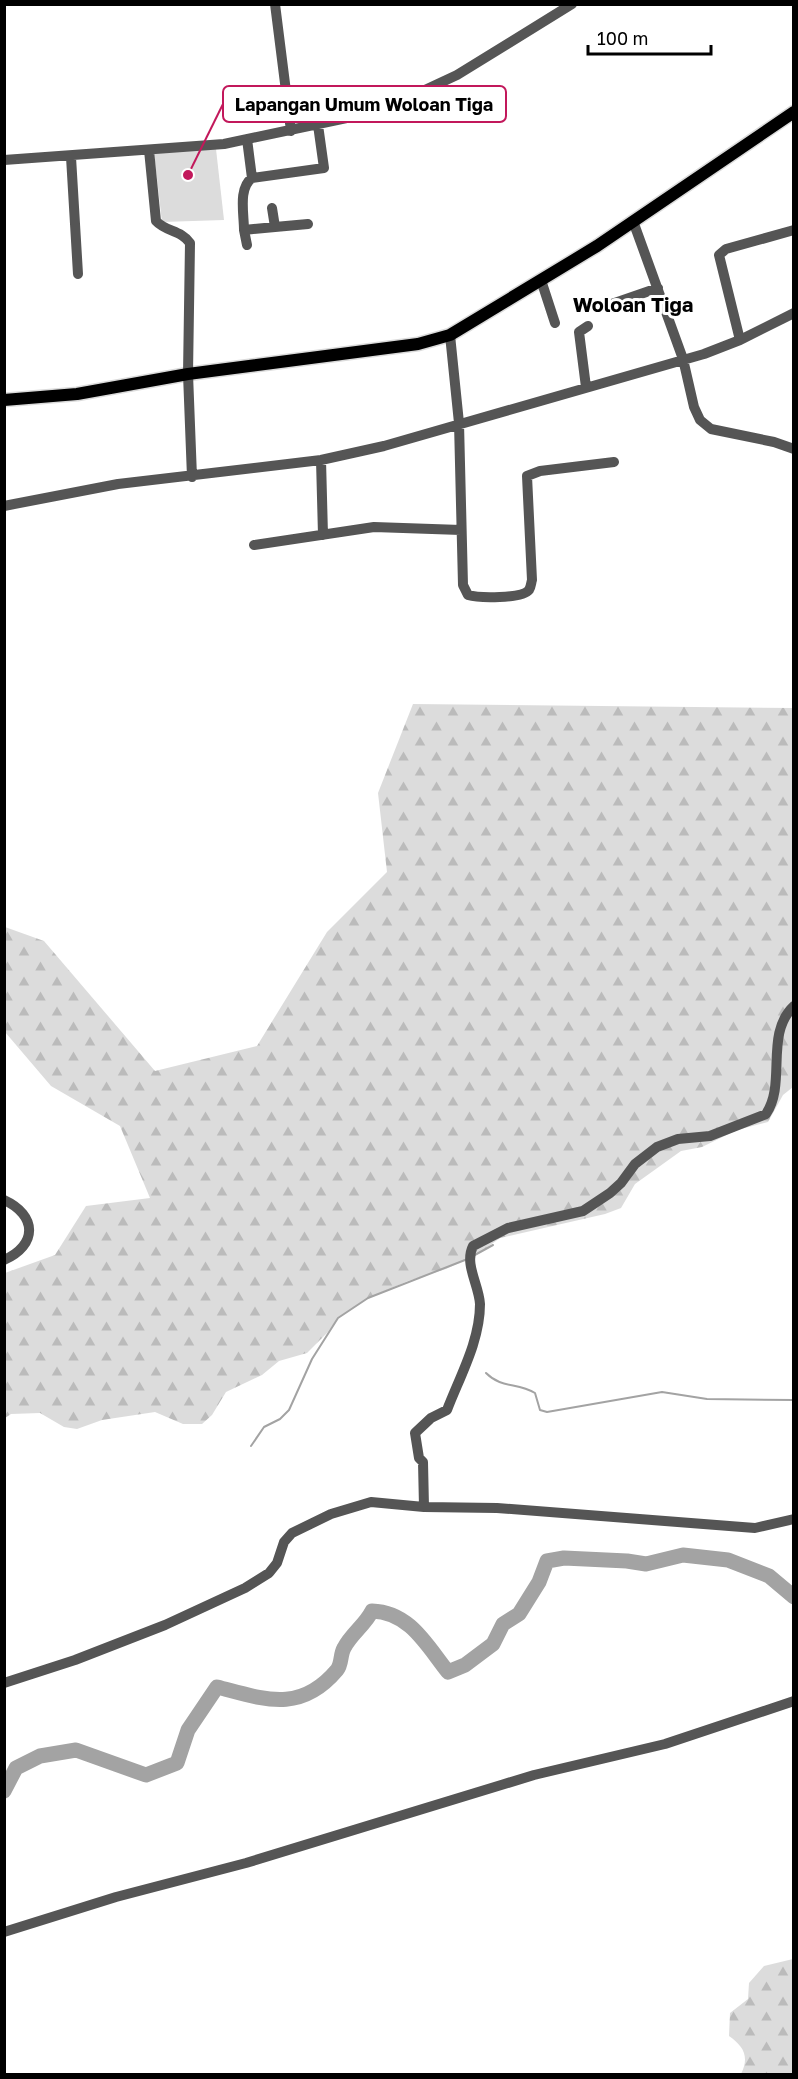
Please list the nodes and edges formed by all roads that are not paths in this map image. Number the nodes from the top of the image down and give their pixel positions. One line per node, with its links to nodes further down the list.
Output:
1 (275, 4): 5 (street)
2 (572, 4): 4 (street)
3 (793, 113): 12 (main road)
4 (318, 125): 5 (street); 10 (street)
5 (291, 131): 6 (street)
6 (247, 139): 7 (street); 10 (street)
7 (149, 150): 8 (street); 28 (street)
8 (70, 157): 9 (street); 18 (street)
9 (4, 160)
10 (252, 178): 15 (street)
11 (272, 208): 14 (street)
12 (633, 221): 19 (main road); 20 (street)
13 (308, 224): 14 (street)
14 (275, 227): 15 (street)
15 (244, 230): 17 (street)
16 (794, 230): 26 (street)
17 (247, 245)
18 (78, 274)
19 (541, 280): 23 (street); 25 (main road)
20 (658, 288): 21 (street); 27 (street)
21 (603, 307)
22 (794, 313): 26 (street)
23 (555, 323)
24 (588, 326): 29 (street)
25 (450, 335): 28 (main road); 31 (street)
26 (740, 340): 27 (street)
27 (683, 359): 29 (street); 32 (street)
28 (188, 375): 30 (main road); 35 (street)
29 (586, 387): 31 (street)
30 (4, 400)
31 (459, 423): 33 (street); 37 (street)
32 (794, 449)
33 (321, 460): 35 (street); 38 (street)
34 (614, 462): 37 (street)
35 (192, 477): 36 (street)
36 (4, 506)
37 (461, 530): 38 (street)
38 (323, 535): 39 (street)
39 (254, 544)
40 (794, 1006): 43 (street)
41 (4, 1200): 42 (street)
42 (4, 1260)
43 (424, 1507): 44 (street); 45 (street)
44 (794, 1519)
45 (4, 1683)
46 (794, 1701): 47 (street)
47 (4, 1932)

